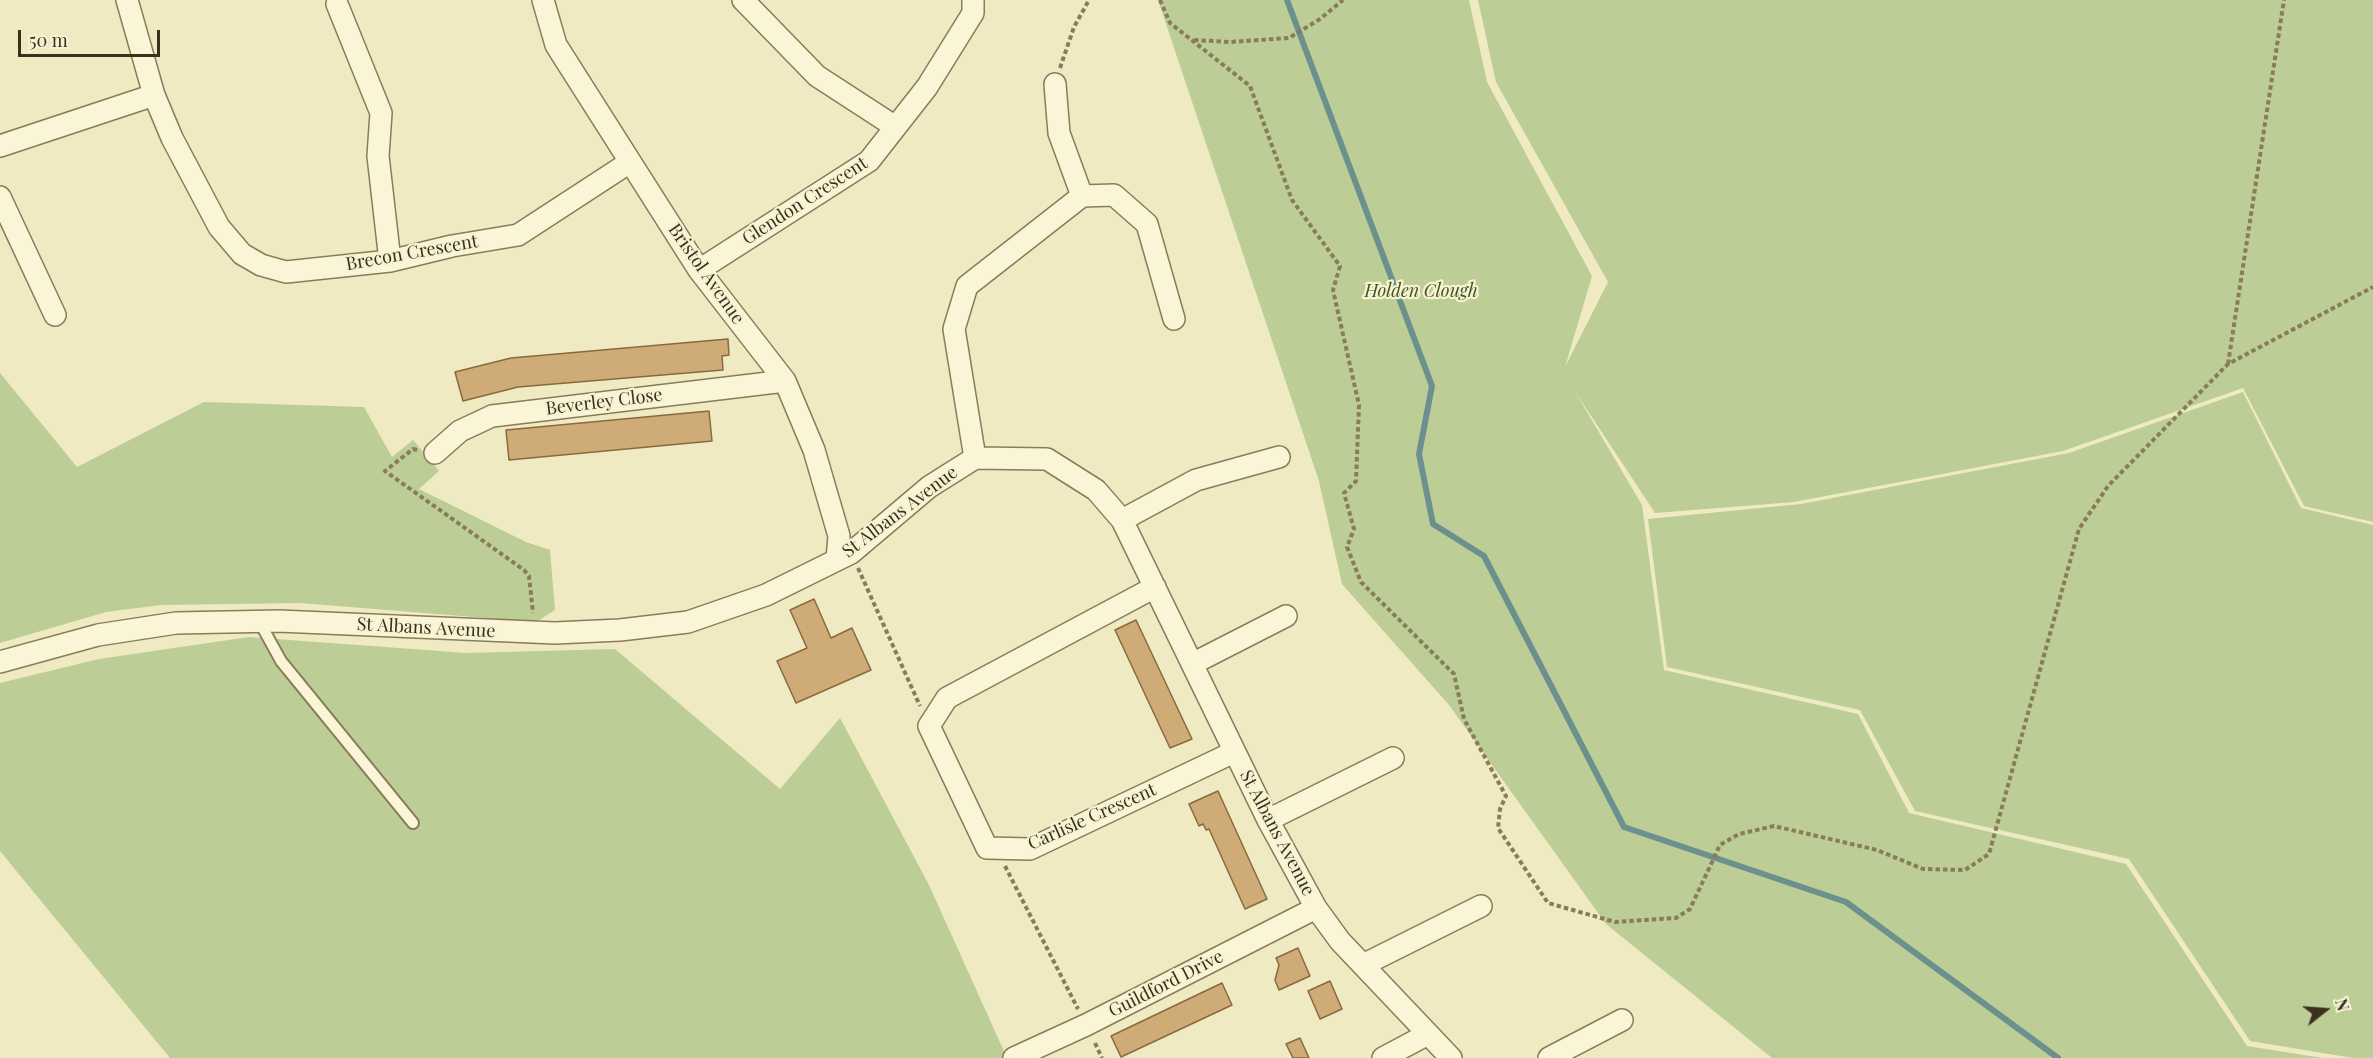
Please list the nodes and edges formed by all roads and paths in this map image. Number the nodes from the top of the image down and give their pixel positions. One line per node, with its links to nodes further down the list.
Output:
1 (127, 0): 12 (street, Brecon Crescent)
2 (543, 0): 15 (street, Bristol Avenue)
3 (743, 0): 13 (street)
4 (973, 0): 13 (street, Glendon Crescent)
5 (1089, 0): 11 (path)
6 (1160, 0): 10 (path)
7 (1343, 0): 10 (path)
8 (2284, 0): 23 (path)
9 (338, 4): 18 (street)
10 (1193, 40): 23 (path)
11 (1055, 84): 16 (street)
12 (154, 95): 14 (street); 18 (street, Brecon Crescent)
13 (894, 126): 19 (street, Glendon Crescent)
14 (0, 146)
15 (630, 162): 18 (street, Brecon Crescent); 19 (street, Bristol Avenue)
16 (1082, 196): 22 (street); 27 (street)
17 (0, 197): 21 (street)
18 (390, 261)
19 (699, 270): 24 (street, Bristol Avenue)
20 (2373, 287): 23 (path)
21 (55, 315)
22 (1174, 320)
23 (2228, 364)
24 (785, 381): 25 (street, Beverley Close); 29 (street, Bristol Avenue)
25 (435, 453): 33 (path)
26 (1279, 457): 28 (street)
27 (975, 458): 28 (street, St Albans Avenue); 29 (street, St Albans Avenue)
28 (1122, 520): 30 (street, St Albans Avenue)
29 (844, 556): 33 (street, St Albans Avenue); 36 (path)
30 (1155, 587): 35 (street, St Albans Avenue); 36 (street)
31 (1286, 616): 35 (street)
32 (259, 621): 33 (street, St Albans Avenue); 34 (street, St Albans Avenue); 40 (lane)
33 (534, 633)
34 (0, 662)
35 (1192, 664): 37 (street, St Albans Avenue)
36 (928, 726): 41 (street)
37 (1234, 752): 39 (street, St Albans Avenue); 41 (street, Carlisle Crescent)
38 (1393, 758): 39 (street)
39 (1268, 820): 43 (street, St Albans Avenue)
40 (413, 824)
41 (996, 848): 46 (path)
42 (1481, 906): 44 (street)
43 (1316, 908): 44 (street, St Albans Avenue); 46 (street, Guildford Drive)
44 (1364, 965): 47 (street, St Albans Avenue)
45 (1622, 1020): 52 (street)
46 (1086, 1025): 48 (street, Guildford Drive); 49 (path)
47 (1428, 1034): 50 (street); 51 (street, St Albans Avenue)
48 (1014, 1058)
49 (1102, 1058)
50 (1383, 1058)
51 (1451, 1058)
52 (1549, 1058)

